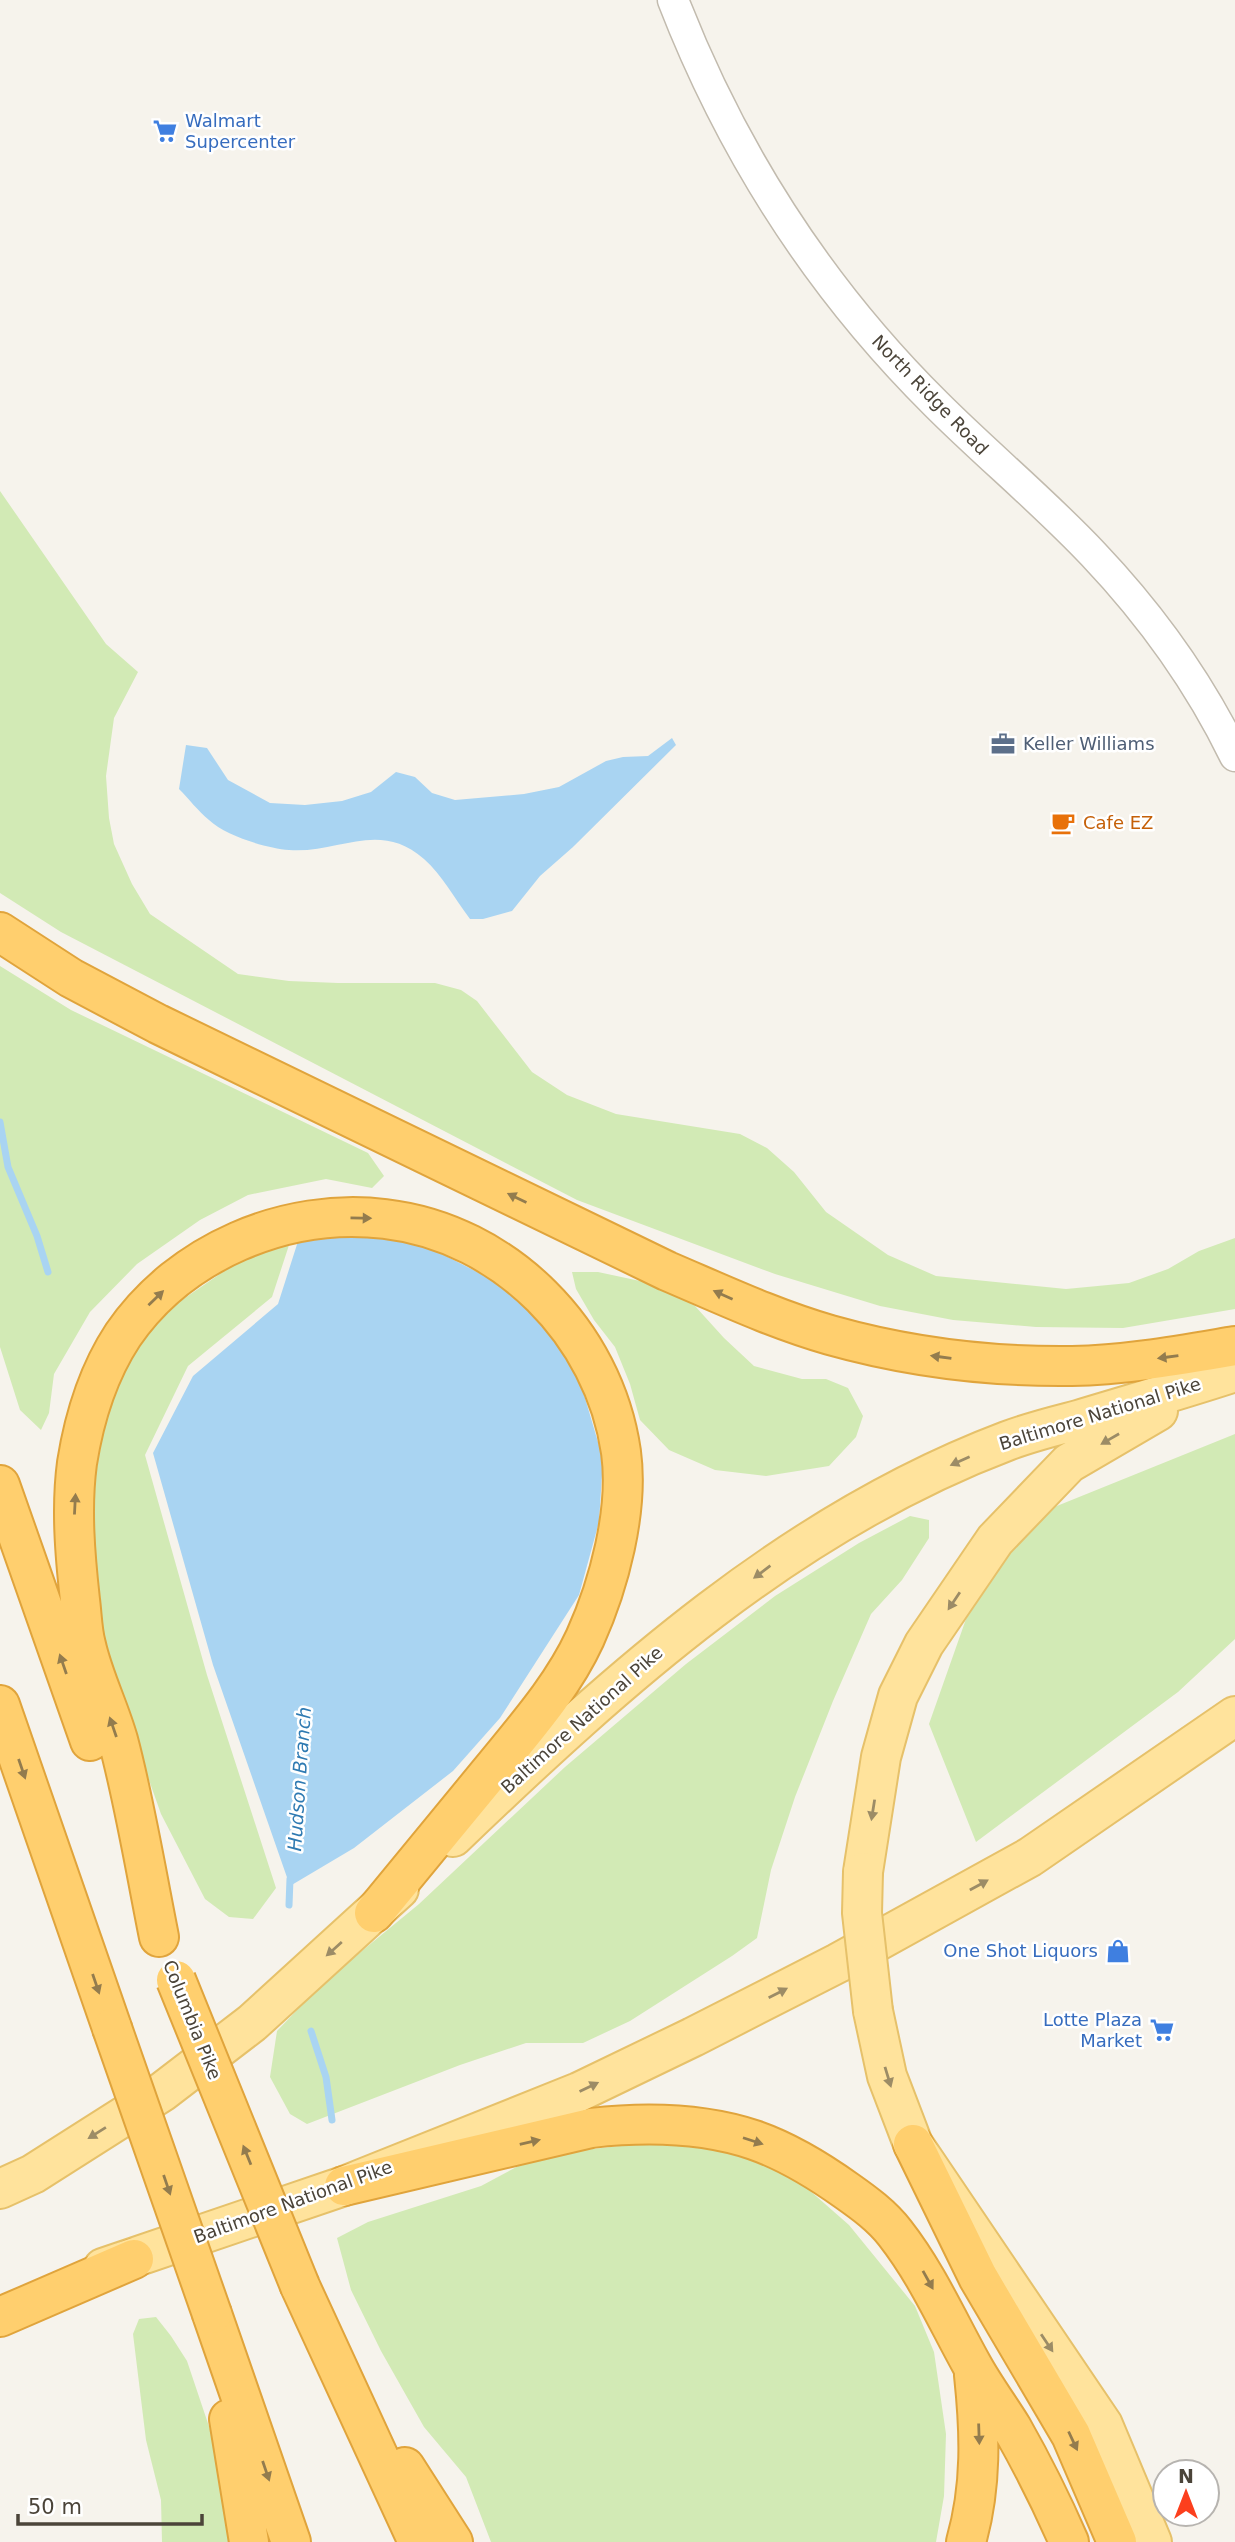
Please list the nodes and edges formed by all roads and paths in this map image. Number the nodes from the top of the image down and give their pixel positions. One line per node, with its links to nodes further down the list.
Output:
1 (673, 0): 2 (street, North Ridge Road)
2 (1235, 756)
3 (0, 932): 4 (highway, one-way to 3)
4 (1235, 1346)
5 (1223, 1376): 11 (main road, Baltimore National Pike, one-way to 11); 13 (main road, one-way to 13, bridge)
6 (0, 1485): 12 (highway, Columbia Pike, one-way to 6)
7 (1235, 1698): 10 (main road)
8 (0, 1705): 18 (highway, one-way to 18, bridge)
9 (1235, 1716): 10 (main road, Baltimore National Pike)
10 (1149, 1777): 14 (main road, Baltimore National Pike, one-way to 10)
11 (374, 1913): 12 (highway, one-way to 11); 15 (main road, Baltimore National Pike, one-way to 15)
12 (159, 1937): 20 (highway, Columbia Pike, one-way to 12, bridge)
13 (913, 2144): 28 (highway, one-way to 28); 29 (main road, one-way to 29)
14 (344, 2186): 16 (main road, Baltimore National Pike); 21 (highway, one-way to 21)
15 (0, 2189)
16 (134, 2259): 17 (main road, Baltimore National Pike); 19 (highway)
17 (0, 2297)
18 (212, 2314): 22 (highway); 23 (highway, one-way to 23)
19 (0, 2317)
20 (327, 2346): 24 (highway, Columbia Pike); 25 (highway)
21 (972, 2366): 26 (highway, one-way to 26); 27 (highway)
22 (249, 2542)
23 (291, 2542)
24 (418, 2542)
25 (453, 2542)
26 (966, 2542)
27 (1069, 2542)
28 (1117, 2542)
29 (1152, 2542)

